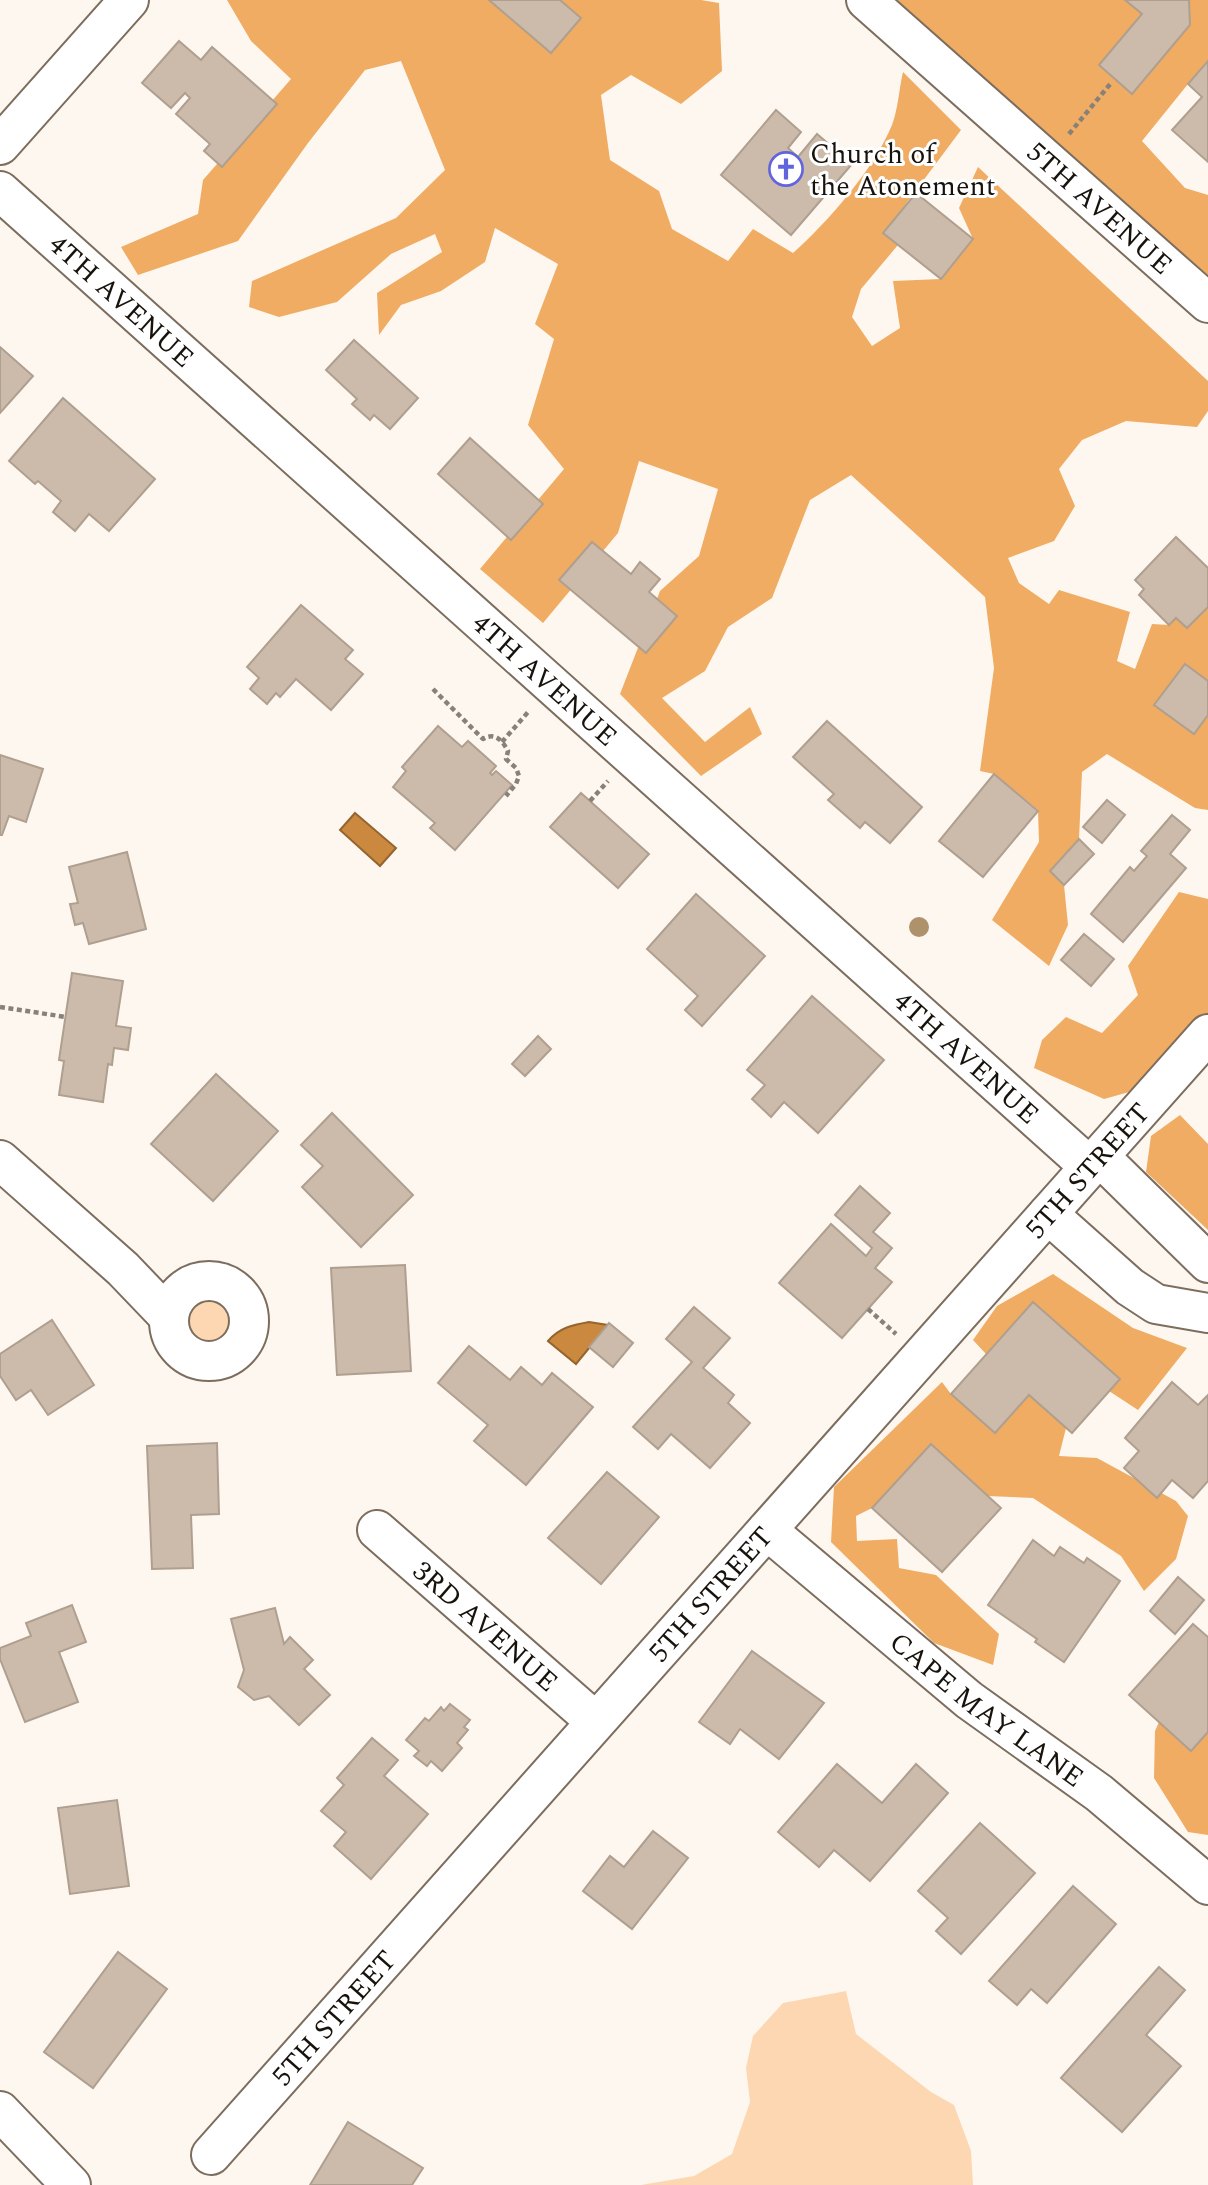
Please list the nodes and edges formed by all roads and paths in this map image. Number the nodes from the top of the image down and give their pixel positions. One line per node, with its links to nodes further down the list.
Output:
1 (129, 0): 5 (street)
2 (866, 0): 7 (street, 5TH AVENUE)
3 (1111, 83): 4 (path)
4 (1063, 141)
5 (0, 145)
6 (0, 191): 14 (street, 4TH AVENUE)
7 (1208, 303)
8 (433, 689): 9 (path)
9 (506, 796)
10 (0, 1007): 11 (path)
11 (66, 1017)
12 (1208, 1034): 14 (street, 5TH STREET)
13 (0, 1160): 18 (street)
14 (1094, 1161): 15 (street, 5TH STREET); 16 (street, 4TH AVENUE)
15 (1048, 1214): 17 (street); 20 (street, 5TH STREET)
16 (1208, 1263)
17 (1208, 1313)
18 (169, 1317)
19 (377, 1530): 21 (street, 3RD AVENUE)
20 (767, 1530): 21 (street, 5TH STREET); 22 (street, CAPE MAY LANE)
21 (595, 1721): 24 (street, 5TH STREET)
22 (1208, 1885)
23 (0, 2111): 25 (street)
24 (211, 2155)
25 (61, 2182)

